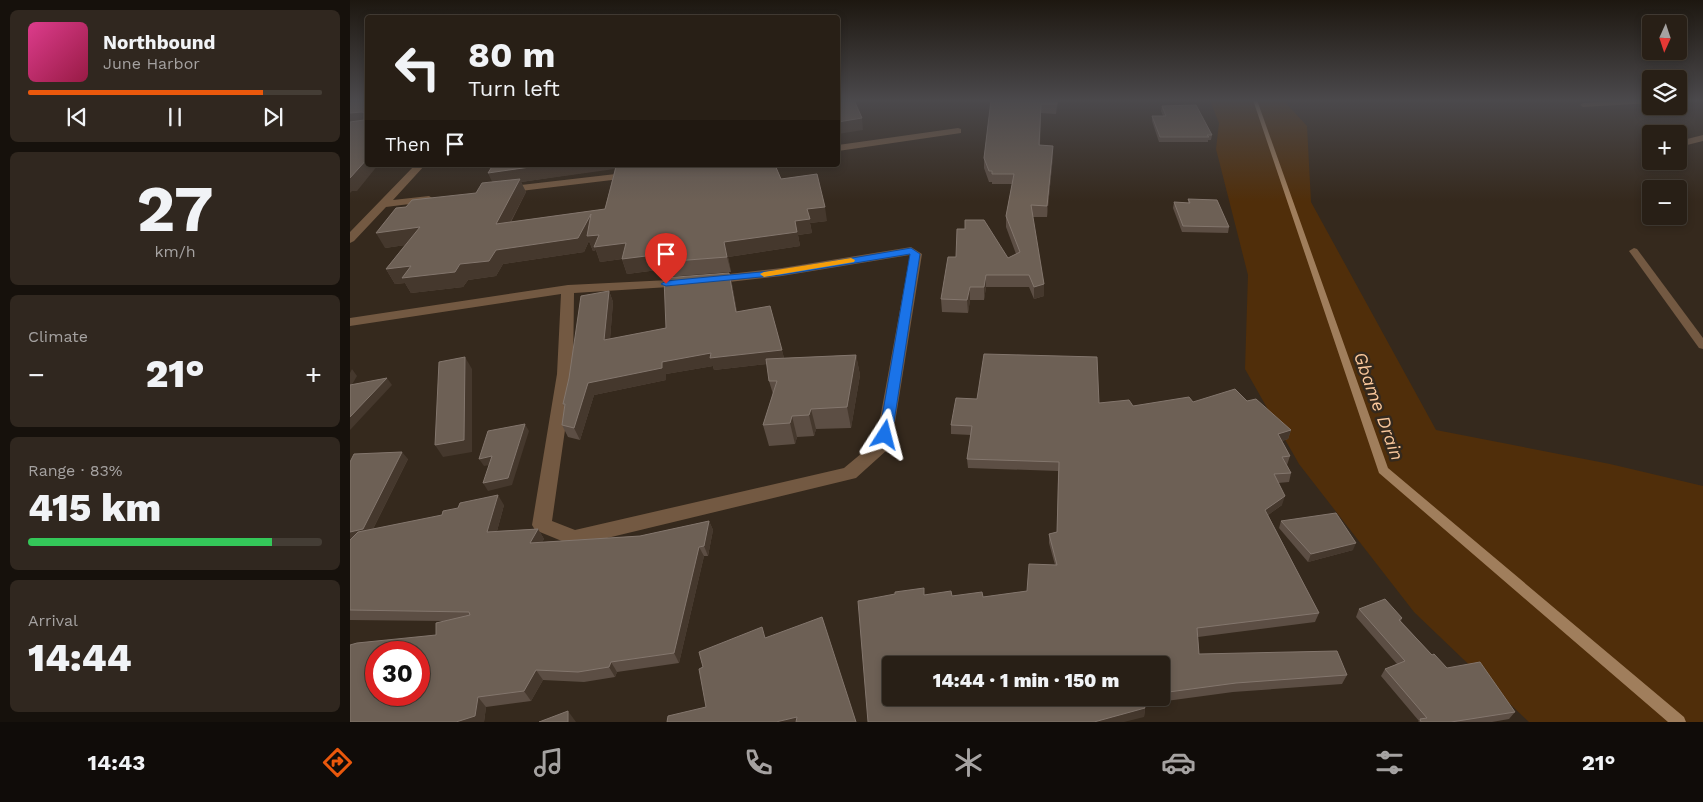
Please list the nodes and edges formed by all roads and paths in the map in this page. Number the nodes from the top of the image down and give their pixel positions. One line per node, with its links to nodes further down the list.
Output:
1 (939, 134): 4 (street)
2 (1703, 138): 3 (street)
3 (1687, 142)
4 (840, 148)
5 (418, 167): 9 (street)
6 (644, 173): 7 (street)
7 (490, 192)
8 (442, 198): 9 (street)
9 (384, 204): 10 (street)
10 (353, 233)
11 (1634, 250): 14 (lane)
12 (568, 289): 12 (street); 13 (street)
13 (350, 322)
14 (1703, 346)

